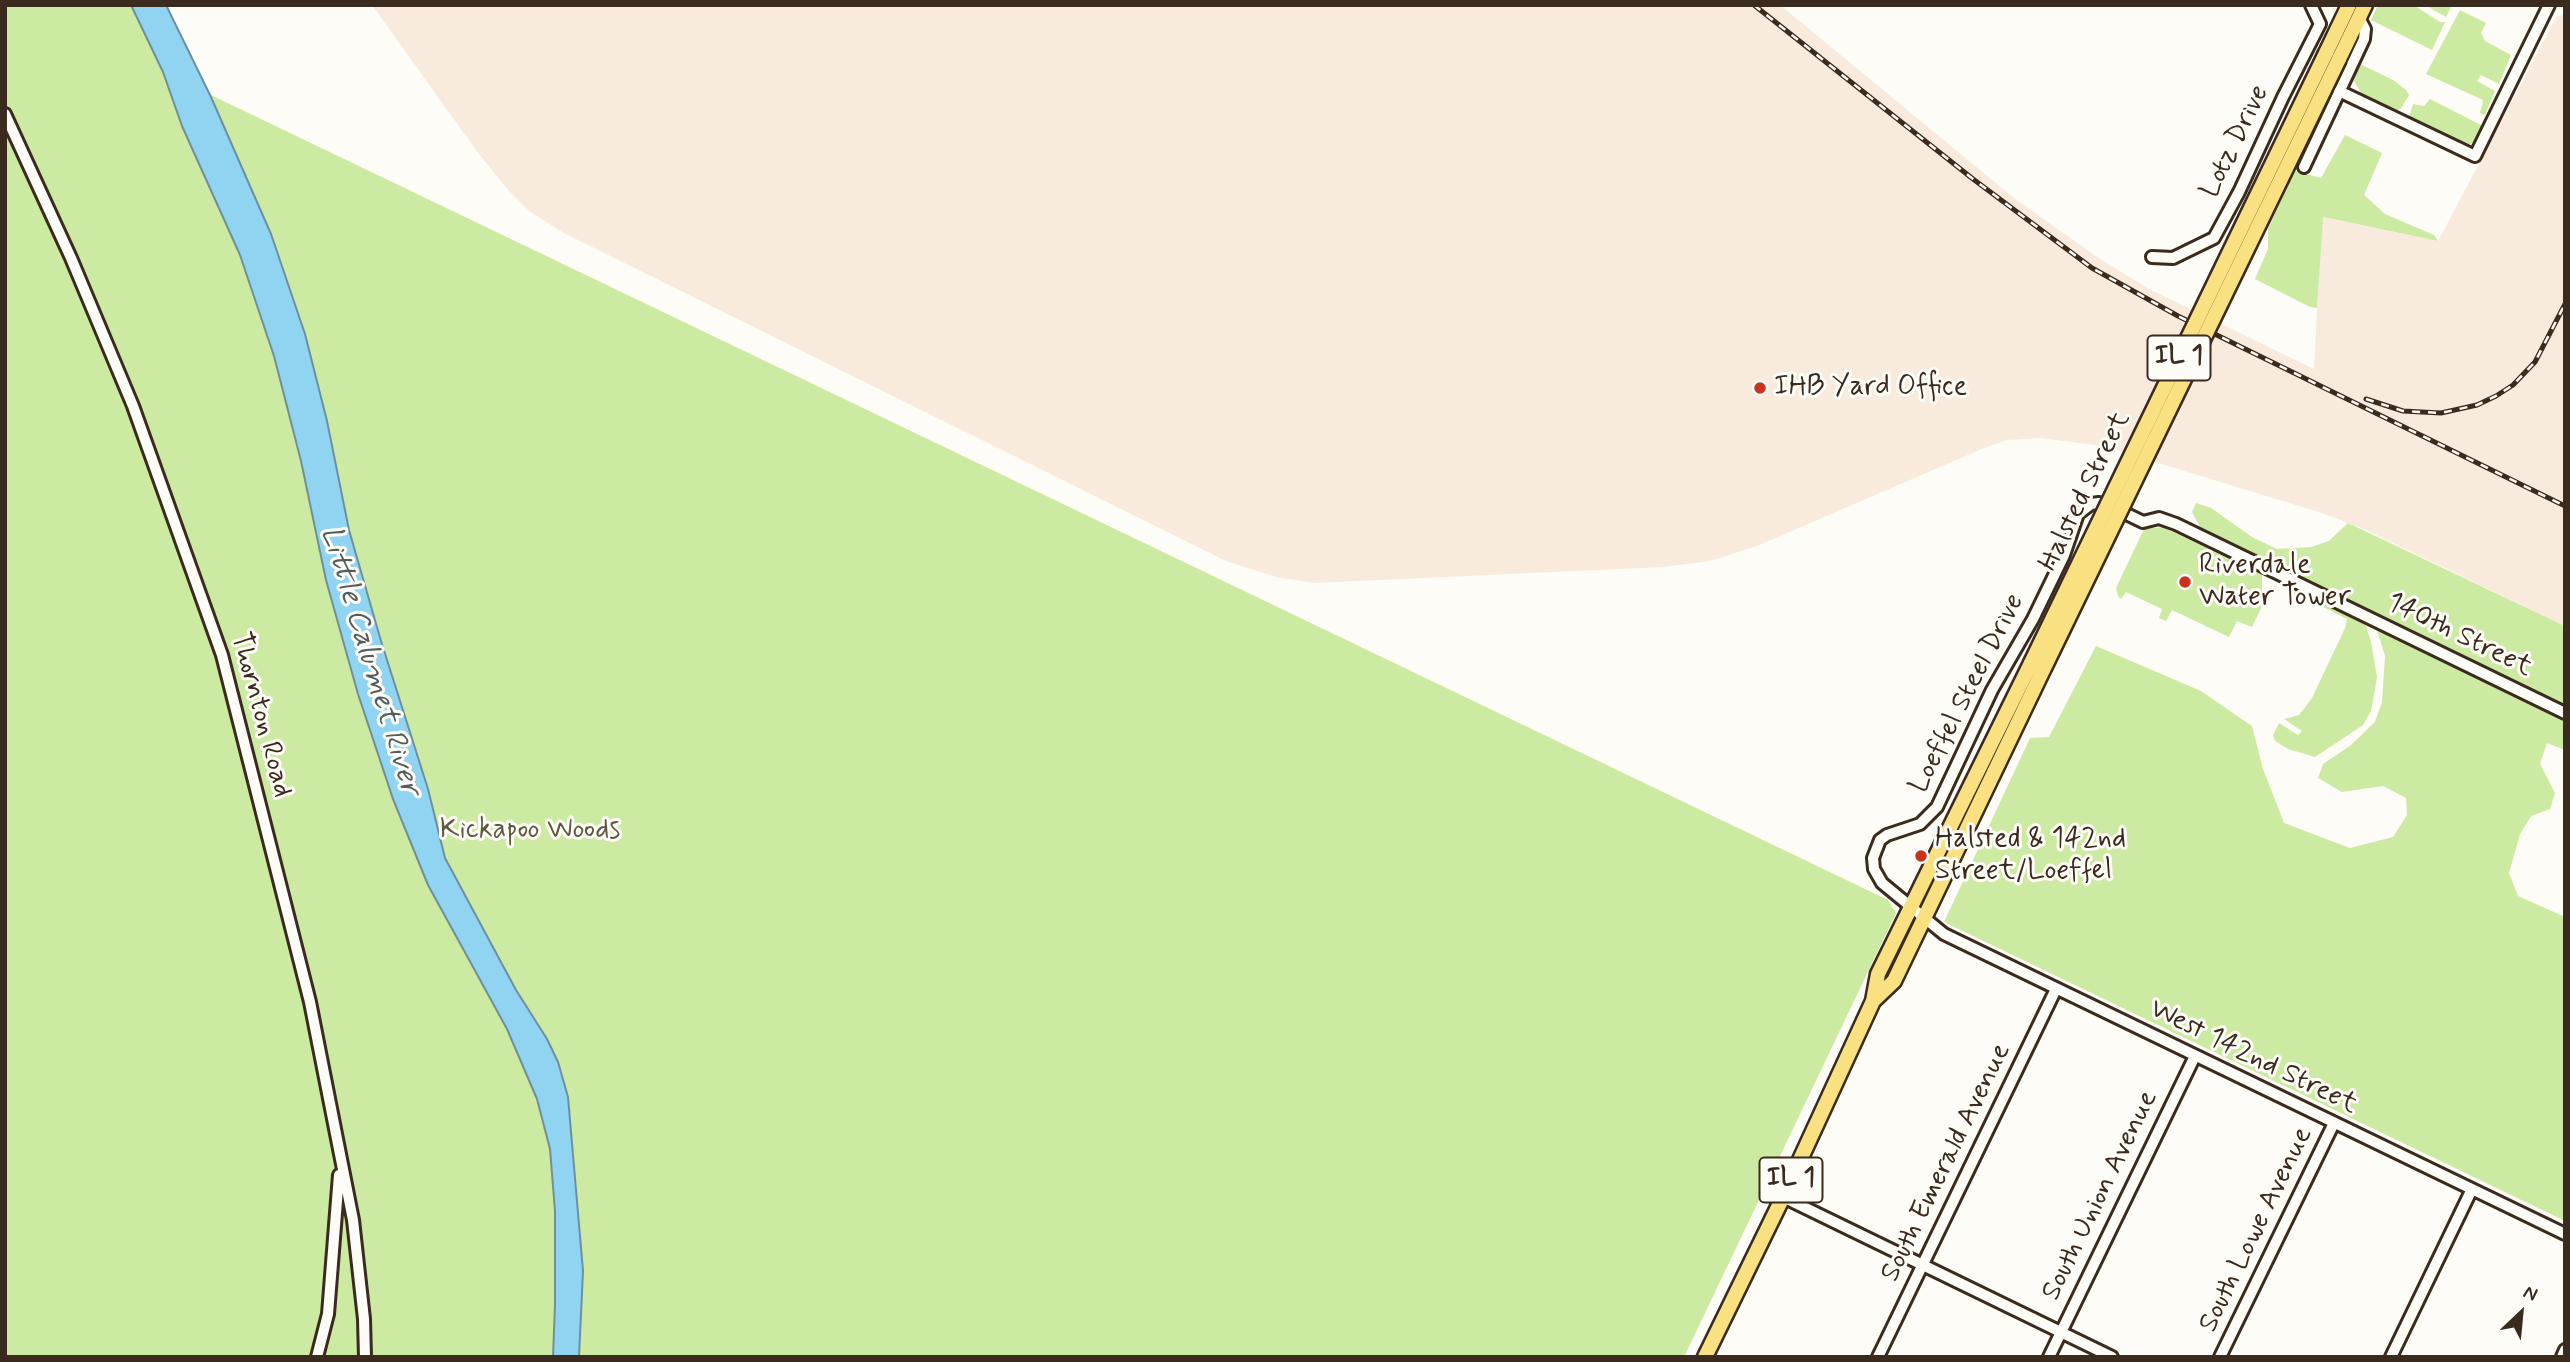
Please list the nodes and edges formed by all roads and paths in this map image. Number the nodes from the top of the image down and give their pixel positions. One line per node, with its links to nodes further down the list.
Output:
1 (2311, 5): 9 (street, Lotz Drive)
2 (2349, 5): 5 (main road, Halsted Street / IL 1)
3 (2549, 5): 6 (street)
4 (2362, 12): 5 (main road, Halsted Street / IL 1); 6 (street, Halsted Street)
5 (2333, 56): 11 (main road, Halsted Street / IL 1, bridge)
6 (2339, 91): 8 (street, Halsted Street)
7 (5, 114): 19 (street, Thornton Road)
8 (2304, 167)
9 (2152, 257)
10 (2143, 522): 12 (street, 140th Street); 13 (street, Loeffel Steel Drive)
11 (2037, 665): 13 (main road, Halsted Street / IL 1); 14 (main road, Halsted Street / IL 1)
12 (2565, 713)
13 (1910, 908): 14 (street, Loeffel Steel Drive); 16 (main road, Halsted Street / IL 1)
14 (1924, 919): 15 (street, West 142nd Street); 16 (main road, Halsted Street / IL 1)
15 (2056, 989): 17 (street, West 142nd Street); 23 (street, South Emerald Avenue)
16 (1873, 1001): 21 (main road, Halsted Street / IL 1)
17 (2195, 1056): 18 (street, West 142nd Street); 24 (street, South Union Avenue)
18 (2334, 1123): 20 (street, West 142nd Street); 32 (street, South Lowe Avenue)
19 (340, 1162): 26 (street); 27 (street, Thornton Road)
20 (2472, 1189): 22 (street, West 142nd Street); 33 (street)
21 (1783, 1197): 23 (street); 28 (main road, Halsted Street / IL 1)
22 (2565, 1234)
23 (1923, 1264): 24 (street); 29 (street, South Emerald Avenue)
24 (2061, 1331): 30 (street, South Union Avenue); 31 (street)
25 (2565, 1350): 34 (street)
26 (317, 1357)
27 (365, 1357)
28 (1705, 1357)
29 (1878, 1357)
30 (2049, 1357)
31 (2112, 1357)
32 (2220, 1357)
33 (2391, 1357)
34 (2562, 1357)

